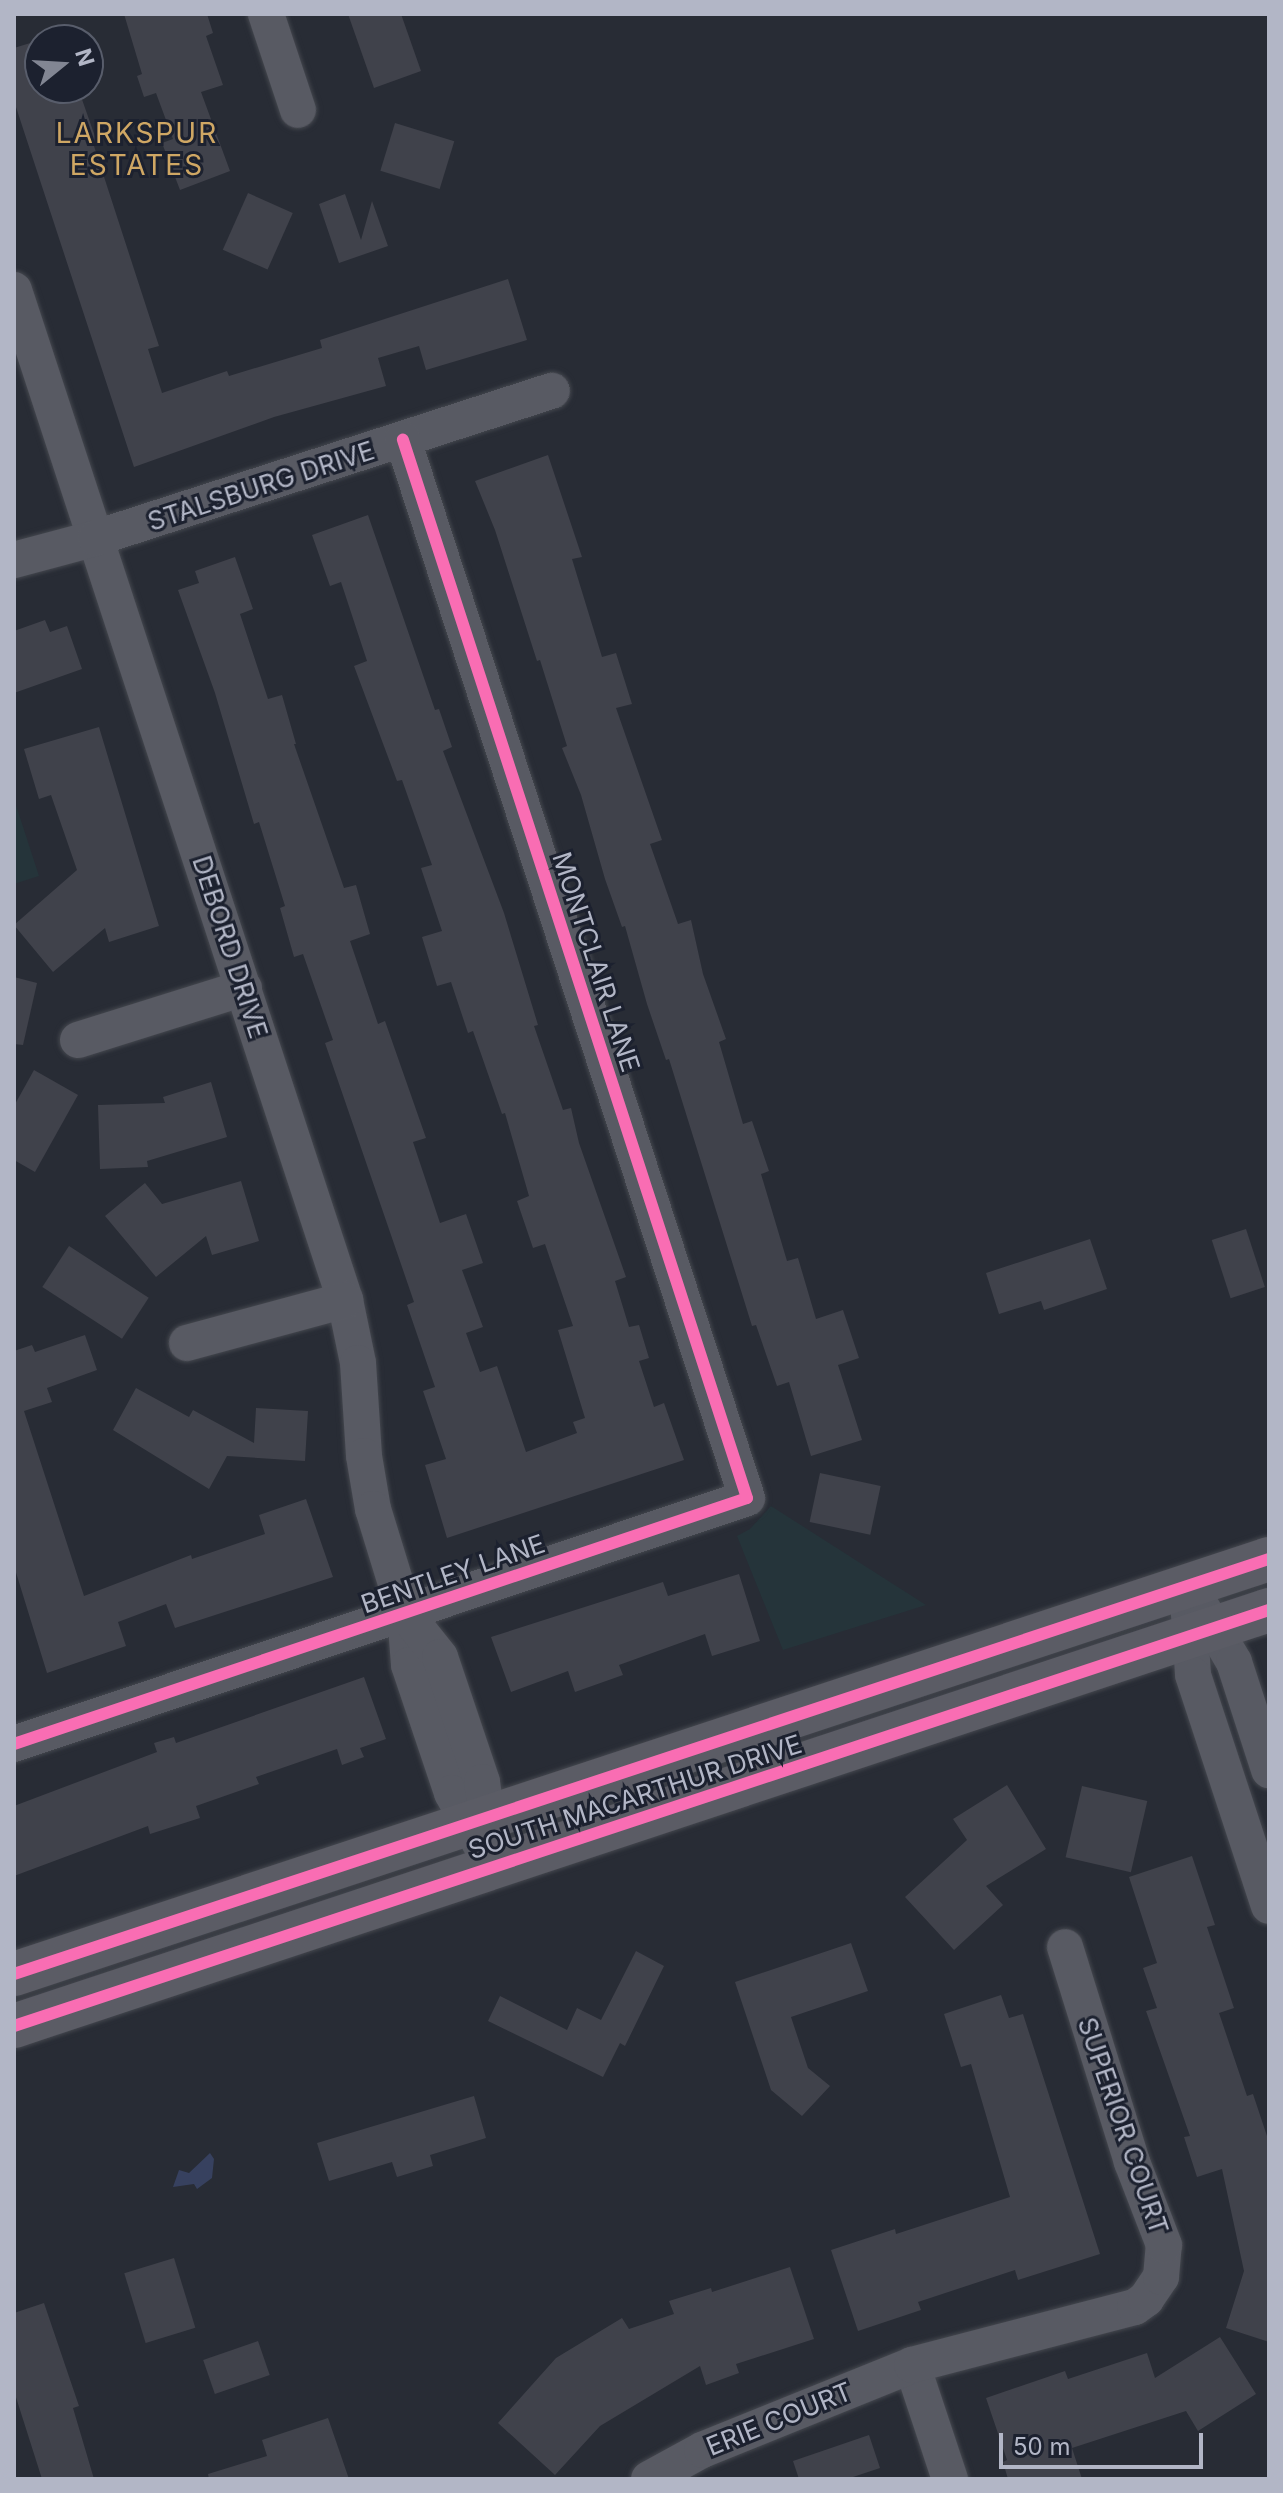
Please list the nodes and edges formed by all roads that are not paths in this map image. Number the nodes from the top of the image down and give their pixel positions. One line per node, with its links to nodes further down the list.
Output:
1 (266, 14): 2 (street)
2 (298, 110)
3 (14, 290): 6 (street, DEBORD DRIVE)
4 (552, 391): 5 (street, STALSBURG DRIVE)
5 (403, 440): 6 (street, STALSBURG DRIVE); 12 (street, MONTCLAIR LANE)
6 (96, 538): 7 (street, STALSBURG DRIVE); 8 (street, DEBORD DRIVE)
7 (14, 560)
8 (244, 988): 9 (street); 10 (street, DEBORD DRIVE)
9 (78, 1040)
10 (345, 1300): 11 (street); 16 (street, DEBORD DRIVE)
11 (187, 1343)
12 (747, 1498): 16 (street, BENTLEY LANE)
13 (1269, 1559): 14 (main road, SOUTH MACARTHUR DRIVE)
14 (1187, 1586): 17 (street); 20 (main road, SOUTH MACARTHUR DRIVE)
15 (1269, 1610): 17 (main road, SOUTH MACARTHUR DRIVE)
16 (405, 1613): 18 (street, BENTLEY LANE); 20 (street, DEBORD DRIVE)
17 (1202, 1633): 19 (street); 21 (main road, SOUTH MACARTHUR DRIVE); 22 (street)
18 (14, 1744)
19 (1269, 1770)
20 (478, 1820): 21 (street, DEBORD DRIVE); 24 (main road, SOUTH MACARTHUR DRIVE)
21 (493, 1867): 25 (main road, SOUTH MACARTHUR DRIVE)
22 (1269, 1906)
23 (1065, 1947): 26 (street, SUPERIOR COURT)
24 (14, 1974)
25 (14, 2026)
26 (912, 2365): 27 (street, ERIE COURT); 28 (street)
27 (649, 2479)
28 (950, 2479)

